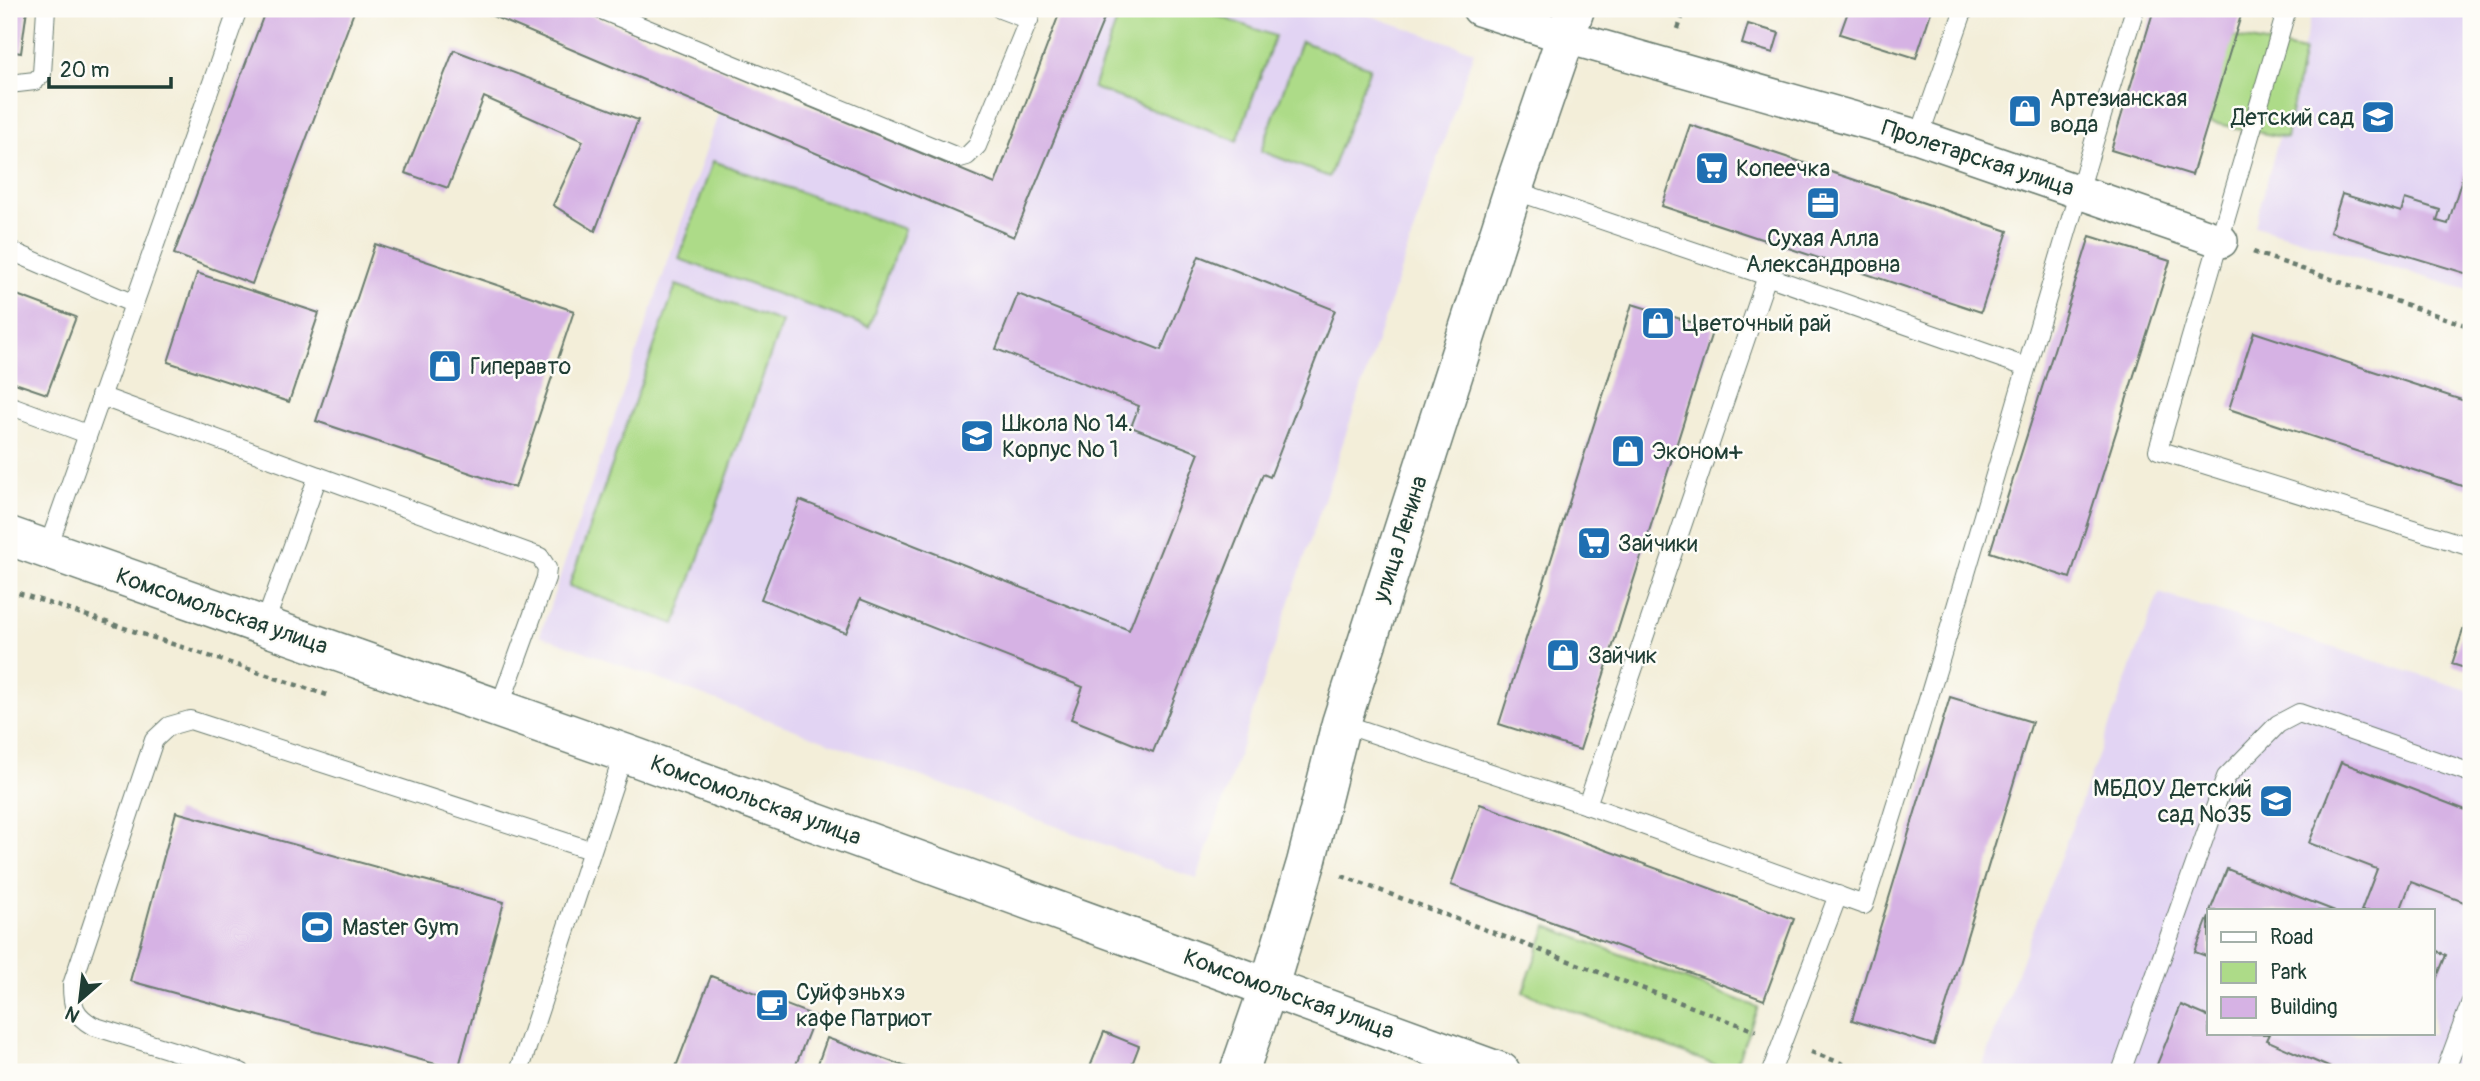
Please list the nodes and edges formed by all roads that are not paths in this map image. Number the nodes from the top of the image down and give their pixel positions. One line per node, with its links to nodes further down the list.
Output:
1 (46, 9): 11 (lane)
2 (238, 9): 18 (lane)
3 (599, 9): 9 (lane)
4 (1000, 9): 9 (lane)
5 (1479, 9): 10 (street, Пролетарская улица)
6 (1964, 9): 12 (lane)
7 (2135, 9): 14 (lane)
8 (2287, 9): 15 (lane)
9 (1031, 14)
10 (1571, 23): 12 (street, Пролетарская улица); 13 (main road, улица Ленина)
11 (9, 84)
12 (1919, 136): 14 (street, Пролетарская улица)
13 (1513, 190): 17 (lane); 29 (main road, улица Ленина)
14 (2077, 191): 15 (street, Пролетарская улица); 19 (lane)
15 (2221, 241): 25 (lane)
16 (9, 250): 18 (lane)
17 (1767, 276): 19 (lane); 32 (lane)
18 (134, 303): 20 (lane)
19 (2026, 367): 34 (lane)
20 (100, 396): 22 (lane); 23 (lane)
21 (9, 405): 22 (lane)
22 (87, 434): 26 (lane)
23 (317, 477): 27 (lane); 28 (lane)
24 (9, 536): 26 (main road, Комсомольская улица)
25 (2471, 547)
26 (47, 550): 27 (main road, Комсомольская улица)
27 (264, 626): 28 (main road, Комсомольская улица)
28 (499, 708): 30 (main road, Комсомольская улица)
29 (1341, 723): 32 (lane); 35 (main road, улица Ленина)
30 (624, 753): 33 (lane); 35 (main road, Комсомольская улица)
31 (2471, 773): 42 (lane)
32 (1587, 805): 34 (lane)
33 (590, 850): 37 (lane); 38 (lane)
34 (1838, 895): 41 (lane)
35 (1269, 986): 39 (main road, улица Ленина); 40 (main road, Комсомольская улица)
36 (2471, 1002): 43 (lane)
37 (241, 1072)
38 (519, 1072)
39 (1239, 1072)
40 (1502, 1072)
41 (1770, 1072)
42 (2121, 1072)
43 (2445, 1072)

